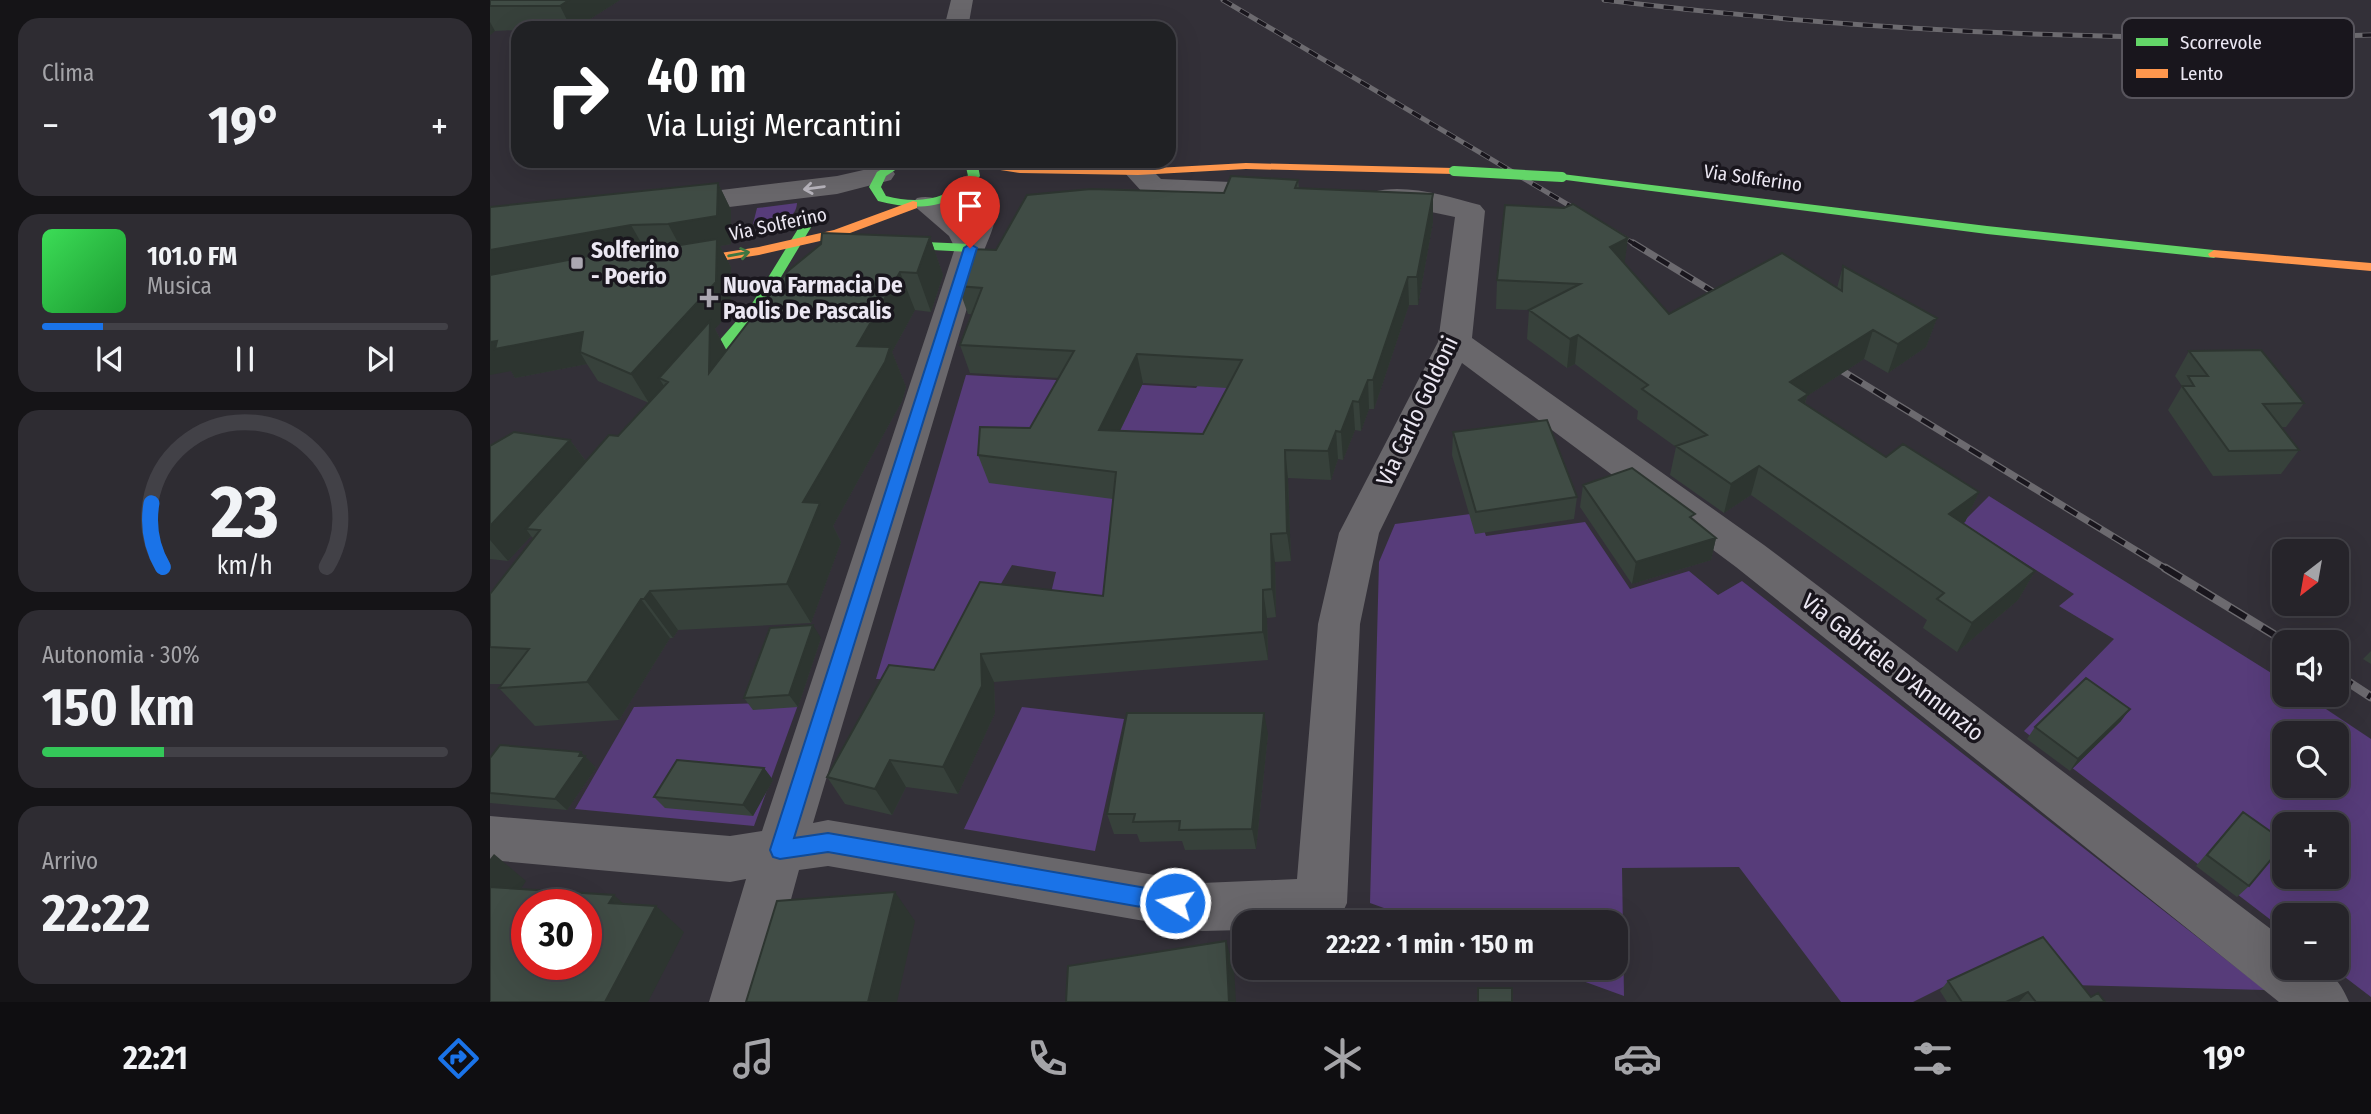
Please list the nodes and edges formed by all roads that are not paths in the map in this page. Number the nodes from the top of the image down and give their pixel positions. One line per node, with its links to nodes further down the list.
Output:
1 (962, 0): 2 (street)
2 (958, 21)
3 (968, 172): 4 (street, Via Solferino); 6 (street, Via Solferino); 12 (street)
4 (1132, 172): 13 (street, Via Solferino, bridge); 16 (street, Via Carlo Goldoni)
5 (887, 175): 6 (street); 7 (street, one-way to 7)
6 (920, 204): 8 (street, Via Solferino); 12 (street)
7 (650, 208)
8 (888, 215): 9 (street, Via Solferino); 10 (street)
9 (794, 244): 9 (street, Via Solferino, one-way to 9); 15 (street)
10 (844, 246)
11 (865, 246): 12 (street)
12 (970, 248): 19 (street)
13 (2371, 267)
14 (788, 284): 15 (street)
15 (758, 304): 17 (street)
16 (1455, 342): 19 (street, Via Carlo Goldoni); 21 (street, Via Gabriele D'Annunzio)
17 (676, 400)
18 (490, 838): 19 (street)
19 (780, 850): 20 (street)
20 (736, 1002)
21 (2322, 1002)

